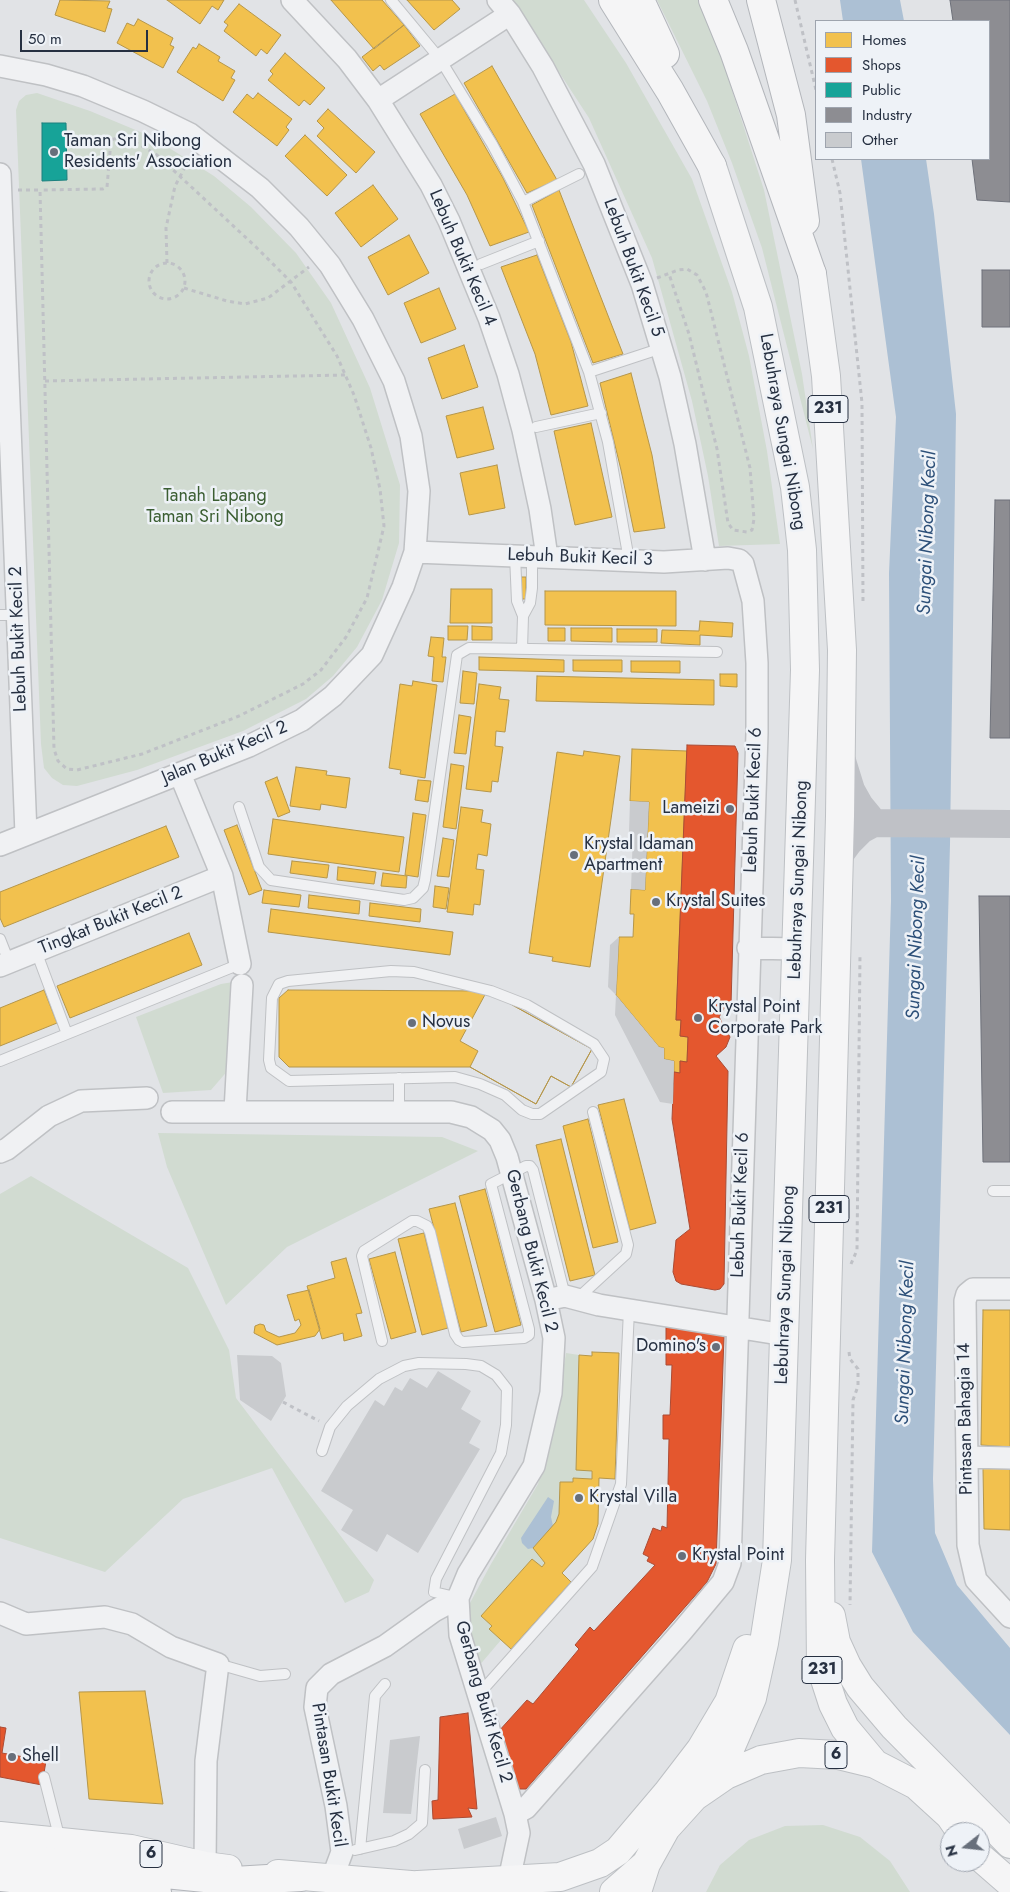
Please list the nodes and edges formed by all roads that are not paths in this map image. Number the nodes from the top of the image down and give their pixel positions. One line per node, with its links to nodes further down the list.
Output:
1 (292, 0): 10 (street, Lebuh Bukit Kecil 4)
2 (391, 0): 8 (lane)
3 (613, 0): 11 (main road)
4 (640, 0): 11 (main road)
5 (713, 0): 17 (main road)
6 (761, 0): 17 (main road)
7 (504, 7): 8 (street); 19 (street, Lebuh Bukit Kecil 5)
8 (440, 59): 10 (street); 14 (lane)
9 (0, 66): 23 (street, Jalan Bukit Kecil 2)
10 (378, 100): 24 (street, Lebuh Bukit Kecil 4)
11 (712, 166): 43 (main road, Lebuhraya Sungai Nibong / 231)
12 (0, 174): 18 (street, Lebuh Bukit Kecil 2)
13 (579, 174): 14 (lane)
14 (522, 202): 15 (lane)
15 (539, 241): 16 (lane); 20 (lane)
16 (481, 264)
17 (812, 274): 32 (main road, Lebuhraya Sungai Nibong / 231)
18 (3, 345): 28 (street, Lebuh Bukit Kecil 2)
19 (662, 348): 20 (lane); 26 (street, Lebuh Bukit Kecil 5)
20 (589, 372): 21 (lane)
21 (601, 412): 22 (lane); 25 (lane)
22 (536, 427)
23 (415, 552): 24 (street, Lebuh Bukit Kecil 3); 33 (street, Jalan Bukit Kecil 2)
24 (532, 556): 25 (street, Lebuh Bukit Kecil 3); 29 (lane); 29 (lane)
25 (630, 560): 26 (street, Lebuh Bukit Kecil 3)
26 (705, 560): 27 (street, Lebuh Bukit Kecil 3)
27 (743, 564): 42 (street, Lebuh Bukit Kecil 6)
28 (9, 615): 37 (street, Lebuh Bukit Kecil 2)
29 (524, 616): 30 (lane)
30 (522, 649): 31 (lane); 34 (lane)
31 (717, 652)
32 (841, 758): 35 (street); 39 (main road, Lebuhraya Sungai Nibong / 231)
33 (180, 774): 37 (street, Jalan Bukit Kecil 2); 40 (street)
34 (239, 807)
35 (879, 823): 36 (street); 39 (street)
36 (1010, 824)
37 (26, 834): 38 (street, Jalan Bukit Kecil 2)
38 (0, 845)
39 (838, 857): 70 (main road, Lebuhraya Sungai Nibong / 231)
40 (222, 876): 44 (street, Tingkat Bukit Kecil 2); 46 (street)
41 (0, 939): 45 (lane)
42 (748, 948): 43 (street); 63 (street, Lebuh Bukit Kecil 6)
43 (797, 949): 64 (main road, Lebuhraya Sungai Nibong / 231)
44 (36, 951): 45 (street, Tingkat Bukit Kecil 2); 48 (lane)
45 (4, 964)
46 (240, 964): 48 (lane)
47 (242, 985): 52 (street)
48 (67, 1034): 49 (lane)
49 (0, 1061)
50 (398, 1078): 50 (lane); 53 (lane)
51 (147, 1098): 56 (street)
52 (235, 1111): 53 (street, Gerbang Bukit Kecil 2); 54 (street, Gerbang Bukit Kecil 2)
53 (399, 1111): 57 (street, Gerbang Bukit Kecil 2)
54 (172, 1112)
55 (593, 1112): 61 (lane)
56 (0, 1152)
57 (511, 1172): 61 (street, Gerbang Bukit Kecil 2); 65 (lane)
58 (993, 1191): 59 (lane)
59 (1010, 1191)
60 (1010, 1289): 67 (street, Pintasan Bahagia 14)
61 (563, 1298): 62 (street); 71 (street, Gerbang Bukit Kecil 2)
62 (629, 1310): 63 (street); 77 (lane)
63 (737, 1332): 64 (street); 82 (street, Lebuh Bukit Kecil 6)
64 (785, 1335): 69 (main road, Lebuhraya Sungai Nibong / 231)
65 (382, 1341)
66 (322, 1451): 71 (lane)
67 (967, 1458): 68 (street); 73 (street, Pintasan Bahagia 14)
68 (1010, 1458)
69 (777, 1560): 81 (main road, Lebuhraya Sungai Nibong / 231); 96 (main road)
70 (820, 1560): 78 (main road, Lebuhraya Sungai Nibong / 231); 86 (main road)
71 (458, 1598): 77 (street, Gerbang Bukit Kecil 2); 87 (street, Pintasan Bukit Kecil)
72 (0, 1614): 74 (street)
73 (1010, 1617)
74 (218, 1664): 75 (lane); 90 (street)
75 (285, 1674)
76 (385, 1684): 87 (lane)
77 (479, 1694): 82 (street, Gerbang Bukit Kecil 2)
78 (875, 1764): 81 (main road, 6); 83 (main road, 6)
79 (425, 1770): 87 (lane)
80 (44, 1777): 85 (lane)
81 (694, 1797): 89 (main road, 6)
82 (515, 1814): 96 (street, Gerbang Bukit Kecil 2)
83 (954, 1822)
84 (0, 1836): 85 (main road, 6)
85 (60, 1841): 90 (main road, 6)
86 (1010, 1844)
87 (351, 1851): 95 (street, Pintasan Bukit Kecil)
88 (0, 1855): 94 (main road)
89 (646, 1864): 101 (main road, 6); 102 (main road, 6)
90 (206, 1866): 94 (main road, 6)
91 (990, 1866): 97 (main road)
92 (983, 1872): 103 (main road)
93 (0, 1877): 99 (main road, 6)
94 (301, 1877): 95 (main road, 6)
95 (332, 1879): 98 (main road, 6)
96 (509, 1880): 98 (main road)
97 (1010, 1883)
98 (418, 1885): 100 (main road, 6)
99 (157, 1892)
100 (484, 1892)
101 (614, 1892)
102 (637, 1892)
103 (990, 1892)

